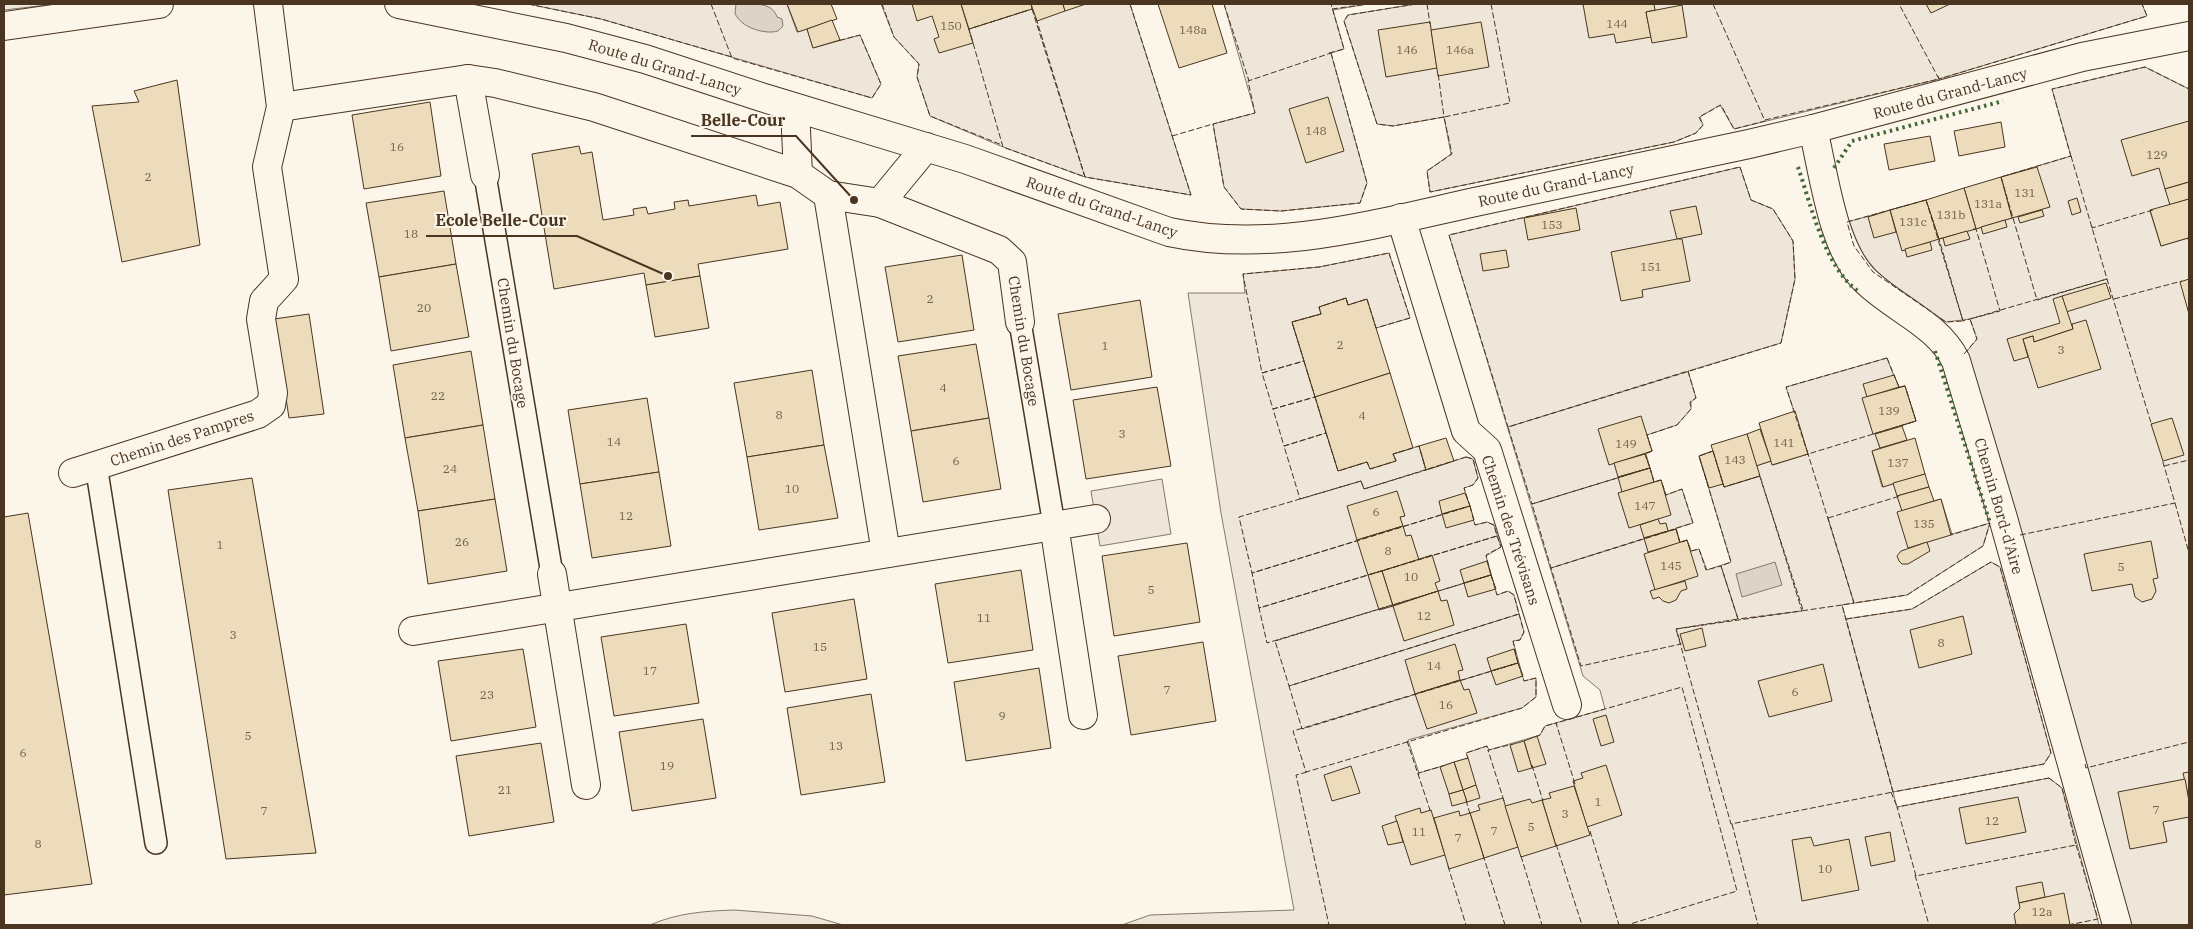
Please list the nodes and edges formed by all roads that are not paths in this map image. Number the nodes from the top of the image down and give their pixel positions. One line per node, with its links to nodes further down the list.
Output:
1 (159, 4): 4 (street)
2 (268, 4): 7 (street, Chemin des Pampres)
3 (399, 4): 8 (street, Route du Grand-Lancy)
4 (4, 26)
5 (2189, 36): 9 (street, Route du Grand-Lancy)
6 (468, 79): 7 (street, Chemin du Bocage); 11 (street, Chemin du Bocage); 12 (street, Chemin du Bocage)
7 (281, 107): 17 (street, Chemin des Pampres)
8 (795, 108): 10 (street, Route du Grand-Lancy); 11 (street)
9 (1812, 130): 15 (street, Route du Grand-Lancy); 28 (street, Chemin Bord-d'Aire)
10 (926, 147): 14 (street); 15 (street, Route du Grand-Lancy)
11 (798, 174): 13 (street, Chemin du Bocage)
12 (485, 175): 21 (street, Chemin du Bocage)
13 (828, 195): 14 (street, Chemin du Bocage); 20 (street)
14 (880, 203): 16 (street, Chemin du Bocage)
15 (1400, 218): 24 (street, Chemin des Trévisans)
16 (1020, 322): 19 (street, Chemin du Bocage)
17 (84, 469): 27 (street, Chemin des Pampres)
18 (1096, 519): 19 (street)
19 (1054, 525): 20 (street); 25 (street, Chemin du Bocage)
20 (886, 553): 22 (street)
21 (552, 574): 22 (street, Chemin du Bocage)
22 (558, 607): 23 (street); 26 (street, Chemin du Bocage)
23 (414, 631)
24 (1566, 705)
25 (1083, 715)
26 (586, 785)
27 (156, 843)
28 (2117, 925)

